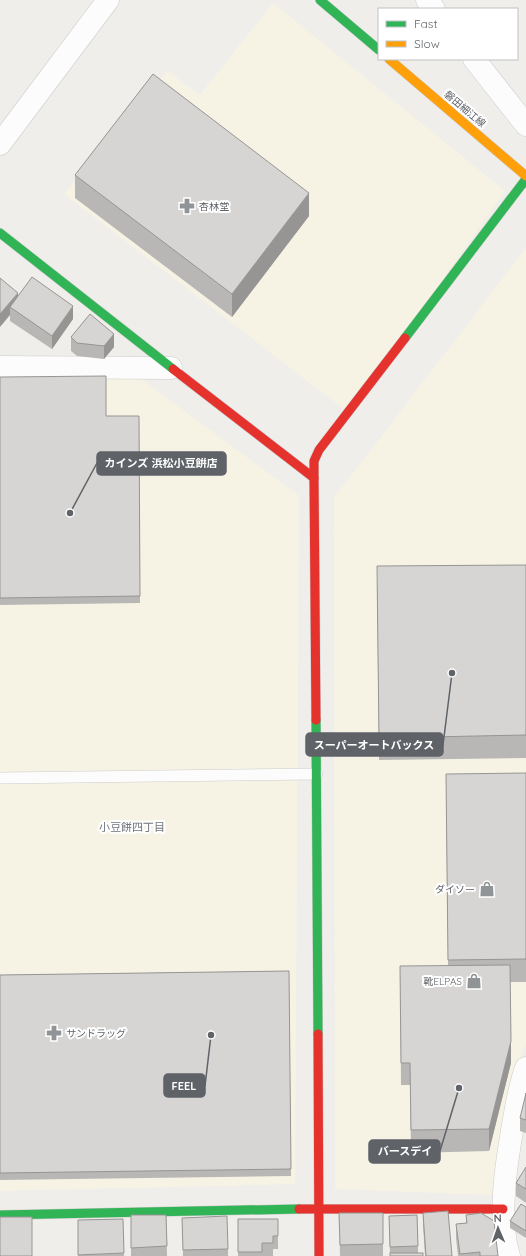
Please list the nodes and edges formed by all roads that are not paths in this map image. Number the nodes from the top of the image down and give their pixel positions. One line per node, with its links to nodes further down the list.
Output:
1 (108, 0): 9 (street)
2 (320, 0): 5 (street)
3 (427, 0): 4 (street)
4 (433, 8)
5 (378, 49)
6 (390, 60): 10 (street, 磐田細江線)
7 (475, 60): 8 (street)
8 (526, 125)
9 (0, 144)
10 (526, 176)
11 (526, 179): 15 (street)
12 (0, 233): 14 (street)
13 (0, 367): 14 (street)
14 (171, 368): 15 (street)
15 (314, 478): 16 (street)
16 (317, 774): 17 (lane); 20 (street)
17 (0, 778)
18 (526, 1068): 19 (street)
19 (503, 1209): 20 (street); 23 (street)
20 (319, 1210): 21 (street); 22 (street)
21 (0, 1215)
22 (319, 1256)
23 (509, 1256)

